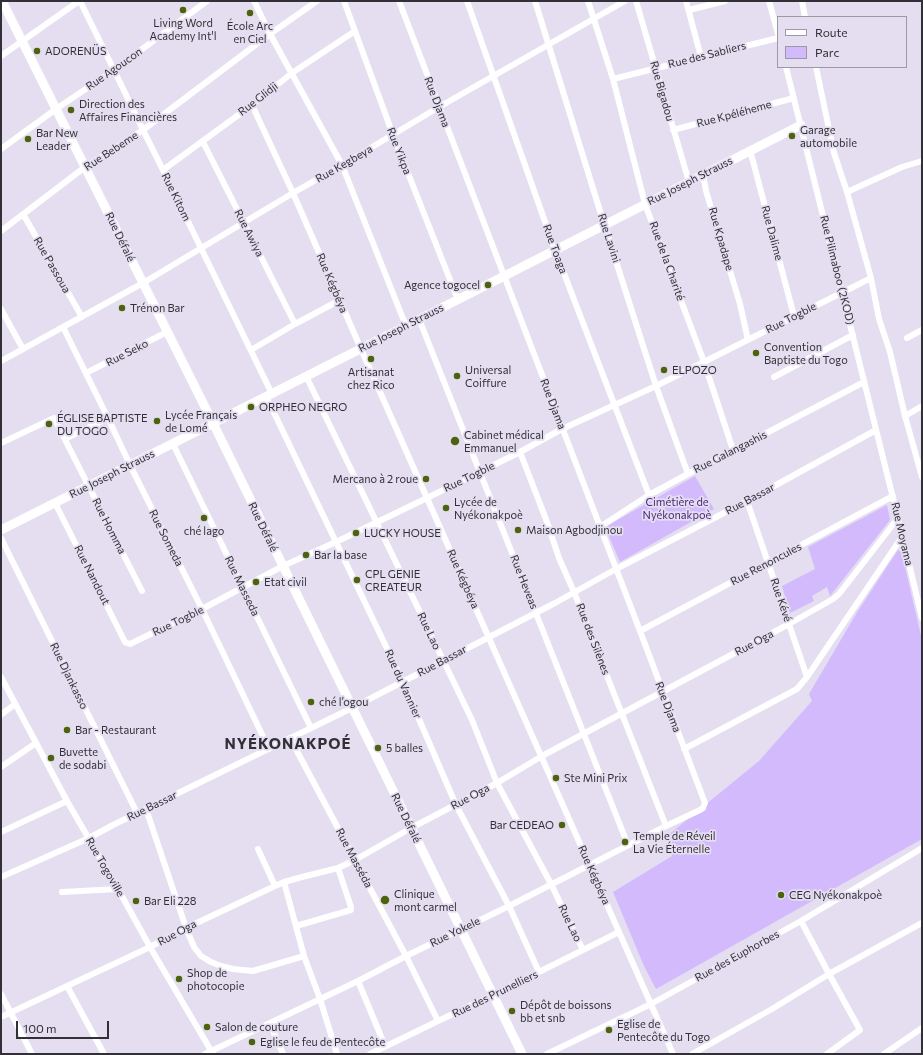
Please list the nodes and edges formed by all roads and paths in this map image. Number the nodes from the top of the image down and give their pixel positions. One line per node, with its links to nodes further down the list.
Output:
1 (2, 1): 24 (street, Rue Défalé)
2 (80, 1): 24 (street); 31 (street, Rue Kitom)
3 (207, 1): 31 (street, Rue Agoucon)
4 (254, 1): 22 (street)
5 (318, 1): 22 (street, Rue Bebeme)
6 (344, 1): 21 (street, Rue Yikpa)
7 (399, 1): 37 (street, Rue Djama)
8 (467, 1): 33 (street, Rue Toaga)
9 (535, 1): 25 (street, Rue Lavini)
10 (588, 1): 19 (street, Rue de la Charité)
11 (625, 1): 19 (street, Rue Kegbeya)
12 (636, 1): 28 (street, Rue Bigadou)
13 (686, 1): 17 (street)
14 (725, 1): 17 (street)
15 (769, 1): 20 (street)
16 (802, 1): 18 (street)
17 (689, 10): 27 (street)
18 (805, 16)
19 (594, 20): 25 (street, Rue Kegbeya); 34 (street, Rue de la Charité)
20 (777, 30)
21 (355, 31): 32 (street, Rue Glidji); 42 (street, Rue Yikpa)
22 (270, 34): 32 (street); 40 (street, Rue Bebeme)
23 (777, 38): 27 (street, Rue des Sabliers)
24 (22, 41): 26 (street); 38 (street, Rue Défalé)
25 (549, 44): 33 (street, Rue Kegbeya); 57 (street, Rue Lavini)
26 (1, 56)
27 (701, 57): 28 (street, Rue des Sabliers)
28 (656, 68): 34 (street, Rue des Sabliers); 41 (street, Rue Bigadou)
29 (786, 68): 35 (street, Rue Pilimaboo (2KOD))
30 (816, 68): 52 (street)
31 (114, 70): 38 (street, Rue Agoucon); 40 (street, Rue Kitom)
32 (292, 73): 36 (street, Rue Glidji); 47 (street)
33 (494, 76): 37 (street, Rue Kegbeya); 60 (street, Rue Toaga)
34 (613, 79): 54 (street, Rue de la Charité)
35 (794, 98): 39 (street, Rue Pilimaboo (2KOD)); 41 (street, Rue Kpéléheme)
36 (252, 105): 43 (street, Rue Glidji); 53 (street, Rue Kégbéya)
37 (439, 107): 42 (street, Rue Kegbeya); 61 (street, Rue Djama)
38 (56, 109): 44 (street, Rue Agoucon); 48 (street, Rue Défalé)
39 (801, 125): 45 (street, Rue Joseph Strauss); 64 (street, Rue Pilimaboo (2KOD))
40 (143, 130): 48 (street, Rue Bebeme); 49 (street, Rue Kitom)
41 (673, 130): 51 (street, Rue Bigadou)
42 (393, 134): 47 (street, Rue Kegbeya); 66 (street, Rue Yikpa)
43 (203, 142): 49 (street, Rue Glidji); 56 (street, Rue Awiya)
44 (1, 149)
45 (750, 150): 50 (street, Rue Joseph Strauss); 68 (street, Rue Dalime)
46 (922, 161): 52 (street)
47 (342, 165): 53 (street, Rue Kegbeya); 72 (street)
48 (85, 167): 55 (street, Rue Bebeme); 63 (street, Rue Défalé)
49 (163, 170): 59 (street, Rue Kitom)
50 (703, 174): 51 (street, Rue Joseph Strauss); 78 (street, Rue Kpadape)
51 (688, 182): 54 (street, Rue Joseph Strauss)
52 (847, 192): 62 (street)
53 (293, 193): 56 (street, Rue Kegbeya); 65 (street, Rue Kégbéya)
54 (645, 204): 57 (street, Rue Joseph Strauss); 83 (street, Rue de la Charité)
55 (23, 214): 58 (street, Rue Bebeme); 69 (street, Rue Passoua)
56 (244, 222): 59 (street, Rue Kegbeya); 71 (street, Rue Awiya)
57 (604, 224): 60 (street, Rue Joseph Strauss); 88 (street, Rue Lavini)
58 (1, 231)
59 (201, 248): 63 (street, Rue Kegbeya); 81 (street, Rue Kitom)
60 (555, 250): 61 (street, Rue Joseph Strauss); 90 (street, Rue Toaga)
61 (504, 276): 66 (street, Rue Joseph Strauss); 95 (street, Rue Djama)
62 (871, 278): 64 (street, Rue Togble); 92 (street)
63 (143, 283): 69 (street, Rue Kegbeya); 75 (street, Rue Défalé)
64 (842, 292): 68 (street, Rue Togble); 76 (street, Rue Pilimaboo (2KOD))
65 (340, 300): 71 (street); 80 (street, Rue Kégbéya)
66 (458, 300): 70 (street, Rue Joseph Strauss)
67 (1, 308): 79 (street)
68 (794, 316): 78 (street, Rue Togble)
69 (82, 317): 73 (street, Rue Kegbeya)
70 (419, 320): 72 (street, Rue Joseph Strauss); 103 (street, Rue Heveas)
71 (295, 324): 81 (street)
72 (406, 326): 80 (street, Rue Joseph Strauss)
73 (63, 327): 79 (street, Rue Kegbeya); 84 (street, Rue Someda)
74 (922, 330): 77 (street)
75 (167, 332): 84 (street, Rue Seko); 94 (street, Rue Défalé)
76 (853, 336): 86 (street); 87 (street, Rue Pilimaboo (2KOD))
77 (907, 338)
78 (748, 340): 83 (street, Rue Togble)
79 (22, 349): 82 (street, Rue Kegbeya)
80 (361, 349): 85 (street, Rue Joseph Strauss); 109 (street, Rue Kégbéya)
81 (251, 350): 89 (street, Rue Kitom)
82 (1, 361)
83 (704, 362): 88 (street, Rue Togble); 100 (street, Rue de la Charité)
84 (86, 373): 93 (street, Rue Someda)
85 (306, 376): 89 (street, Rue Joseph Strauss); 113 (street, Rue Lao)
86 (774, 377)
87 (864, 382): 96 (street, Rue Pilimaboo (2KOD)); 100 (street, Rue Galangashis)
88 (656, 386): 90 (street, Rue Togble); 104 (street, Rue Lavini)
89 (269, 395): 94 (street, Rue Joseph Strauss); 118 (street, Rue du Vannier)
90 (615, 405): 95 (street, Rue Togble); 107 (street, Rue Toaga)
91 (922, 406): 92 (street)
92 (904, 416): 105 (street)
93 (108, 418): 97 (street); 102 (street, Rue Someda)
94 (213, 423): 99 (street, Rue Joseph Strauss); 120 (street, Rue Défalé)
95 (562, 429): 101 (street, Rue Togble); 114 (street, Rue Djama)
96 (876, 430): 108 (street, Rue Pilimaboo (2KOD)); 110 (street, Rue Bassar)
97 (65, 439): 98 (street, Rue Homma); 106 (street, Rue Homma)
98 (1, 443)
99 (173, 444): 102 (street, Rue Joseph Strauss); 122 (street, Rue Masseda)
100 (733, 450): 104 (street, Rue Galangashis)
101 (520, 452): 103 (street, Rue Togble); 124 (street, Rue des Silènes)
102 (130, 465): 106 (street, Rue Joseph Strauss); 125 (street, Rue Someda)
103 (480, 472): 109 (street, Rue Togble); 126 (street, Rue Heveas)
104 (688, 474): 107 (street, Rue Galangashis)
105 (922, 477)
106 (89, 486): 111 (street, Rue Joseph Strauss); 123 (street, Rue Homma)
107 (649, 495): 114 (street, Rue Galangashis)
108 (893, 496): 112 (street, Rue Moyama); 119 (street, Rue Renoncules)
109 (427, 498): 113 (street, Rue Togble); 130 (street, Rue Kégbéya)
110 (747, 501): 119 (street, Rue Kévé); 121 (street, Rue Bassar)
111 (55, 503): 115 (street, Rue Joseph Strauss); 131 (street, Rue Nandout)
112 (898, 518): 116 (street, Rue Moyama); 128 (street, Rue Oga)
113 (377, 522): 118 (street, Rue Togble); 132 (street, Rue Lao)
114 (600, 527): 121 (street, Rue Djama)
115 (1, 530)
116 (902, 537): 127 (street, Rue Moyama); 134 (street)
117 (1, 538): 154 (street, Rue Djankasso)
118 (336, 542): 120 (street, Rue Togble); 135 (street, Rue du Vannier)
119 (768, 563): 128 (street, Rue Kévé); 129 (street, Rue Renoncules)
120 (283, 566): 122 (street, Rue Togble); 138 (street, Rue Défalé)
121 (616, 569): 124 (street, Rue Bassar); 129 (street, Rue Djama)
122 (242, 588): 125 (street, Rue Togble); 141 (street, Rue Masseda)
123 (142, 591)
124 (574, 592): 126 (street, Rue Bassar); 139 (street, Rue des Silènes)
125 (202, 609): 131 (street, Rue Togble); 145 (street, Rue Someda)
126 (536, 613): 130 (street, Rue Bassar); 142 (street, Rue Heveas)
127 (922, 618)
128 (789, 624): 134 (street, Rue Kévé); 136 (street, Rue Oga)
129 (640, 631): 136 (street, Rue Djama)
130 (489, 637): 132 (street, Rue Bassar); 147 (street, Rue Kégbéya)
131 (130, 644)
132 (444, 661): 135 (street, Rue Bassar); 149 (street, Rue Lao)
133 (1, 677): 137 (street, Rue Togoville)
134 (807, 677): 146 (street)
135 (403, 682): 138 (street, Rue Bassar); 151 (street, Rue du Vannier)
136 (662, 692): 139 (street, Rue Oga); 146 (street, Rue Djama)
137 (15, 704): 140 (street); 144 (street, Rue Togoville)
138 (352, 708): 141 (street, Rue Bassar); 156 (street, Rue Défalé)
139 (621, 713): 142 (street, Rue Oga); 155 (street, Rue des Silènes)
140 (1, 715)
141 (311, 728): 143 (street, Rue Bassar)
142 (584, 734): 147 (street, Rue Oga); 159 (street, Rue Heveas)
143 (290, 738): 145 (street, Rue Bassar); 162 (street, Rue Masséda)
144 (36, 743): 148 (street); 150 (street, Rue Togoville)
145 (269, 749): 153 (street, Rue Bassar)
146 (684, 749): 152 (street, Rue Djama)
147 (542, 756): 149 (street, Rue Oga); 163 (street, Rue Kégbéya)
148 (1, 767)
149 (496, 783): 151 (street, Rue Oga); 167 (street, Rue Lao)
150 (67, 801): 157 (street); 158 (street, Rue Togoville)
151 (456, 805): 156 (street, Rue Oga); 171 (street, Rue du Vannier)
152 (703, 808): 155 (street, Rue Yokele)
153 (146, 809): 154 (street, Rue Bassar); 175 (street)
154 (137, 813): 158 (street, Rue Bassar)
155 (666, 826): 159 (street, Rue Yokele)
156 (411, 828): 162 (street, Rue Oga); 176 (street, Rue Défalé)
157 (1, 832)
158 (89, 838): 165 (street, Rue Bassar); 169 (street, Rue Togoville)
159 (628, 845): 163 (street, Rue Yokele)
160 (922, 848): 172 (street, Rue des Euphorbes)
161 (258, 849): 168 (street)
162 (355, 860): 164 (street, Rue Oga); 181 (street, Rue Masséda)
163 (590, 864): 167 (street, Rue Yokele); 177 (street, Rue Kégbéya)
164 (338, 868): 166 (street, Rue Oga); 174 (street)
165 (1, 877)
166 (284, 882): 168 (street, Rue Oga); 174 (street)
167 (551, 884): 171 (street, Rue Yokele); 179 (street, Rue Lao)
168 (275, 886): 175 (street, Rue Oga)
169 (118, 889): 170 (street); 178 (street, Rue Togoville)
170 (62, 892)
171 (509, 906): 176 (street, Rue Yokele); 182 (street, Rue du Vannier)
172 (801, 920): 183 (street); 189 (street, Rue des Euphorbes)
173 (922, 923): 183 (street)
174 (296, 926): 180 (street)
175 (186, 928): 178 (street, Rue Oga); 180 (street)
176 (461, 929): 181 (street, Rue Yokele); 187 (street, Rue Défalé)
177 (619, 932): 179 (street, Rue des Prunelliers); 189 (street, Rue Kégbéya)
178 (150, 947): 185 (street, Rue Oga); 196 (street, Rue Togoville)
179 (583, 950): 182 (street, Rue des Prunelliers)
180 (304, 956): 188 (street)
181 (406, 956): 184 (street, Rue Yokele); 192 (street, Rue Masséda)
182 (539, 972): 187 (street, Rue des Prunelliers)
183 (829, 974): 206 (street); 207 (street)
184 (358, 981): 188 (street, Rue Yokele); 195 (street)
185 (67, 986): 190 (street, Rue Oga); 198 (street)
186 (1, 994): 190 (street)
187 (493, 996): 192 (street, Rue des Prunelliers); 203 (street, Rue Défalé)
188 (320, 999): 193 (street, Rue Yokele); 201 (street)
189 (651, 1004): 204 (street, Rue des Euphorbes); 205 (street, Rue Kégbéya)
190 (11, 1012): 191 (street, Rue Oga); 197 (street)
191 (1, 1017)
192 (438, 1021): 195 (street, Rue des Prunelliers)
193 (270, 1024): 196 (street, Rue Yokele); 200 (street)
194 (922, 1028): 208 (street)
195 (386, 1046): 202 (street, Rue des Prunelliers)
196 (212, 1052): 199 (street, Rue Yokele)
197 (32, 1054)
198 (104, 1054)
199 (205, 1054)
200 (283, 1054)
201 (337, 1054)
202 (370, 1054)
203 (522, 1054)
204 (547, 1054)
205 (673, 1054)
206 (692, 1054)
207 (827, 1054)
208 (884, 1054)

